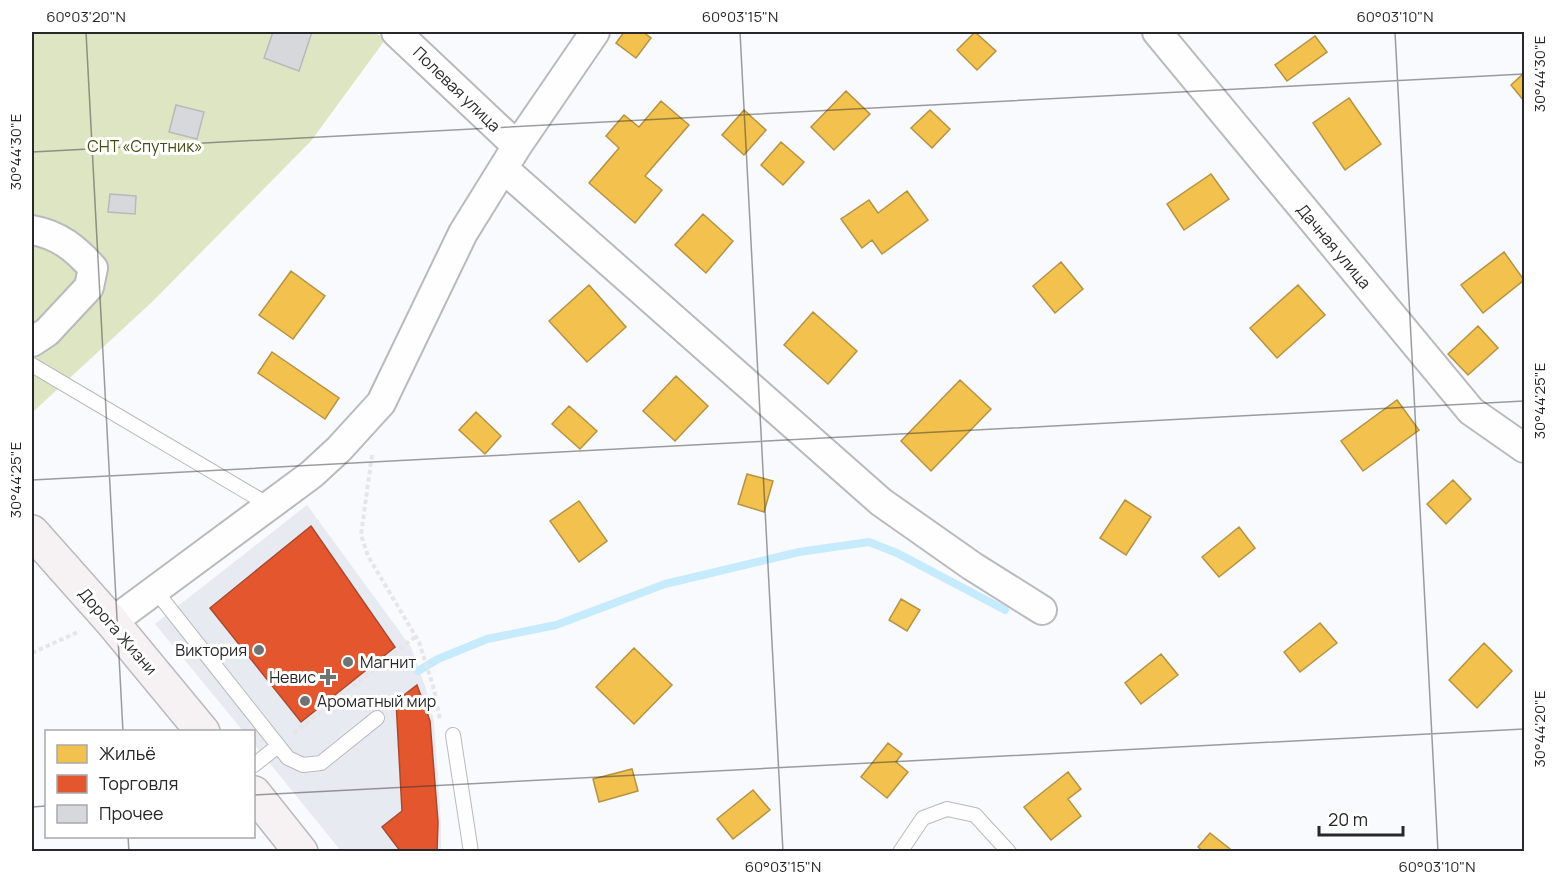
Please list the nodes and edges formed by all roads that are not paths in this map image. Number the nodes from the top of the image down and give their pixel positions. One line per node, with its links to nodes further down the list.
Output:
1 (396, 32): 4 (street, Полевая улица)
2 (596, 32): 4 (street)
3 (1156, 32): 8 (street, Дачная улица)
4 (511, 158): 9 (street); 12 (street, Полевая улица)
5 (32, 230): 6 (street)
6 (32, 342)
7 (32, 365): 9 (lane)
8 (1524, 447)
9 (269, 505): 11 (street)
10 (32, 532): 13 (main road, Дорога Жизни)
11 (155, 590): 13 (street); 17 (lane)
12 (1042, 610)
13 (99, 625): 15 (main road, Дорога Жизни)
14 (377, 718): 17 (lane)
15 (201, 730)
16 (453, 735): 21 (lane)
17 (278, 746): 18 (lane)
18 (255, 764)
19 (255, 794): 20 (main road)
20 (301, 852)
21 (471, 852)
22 (900, 852): 23 (lane)
23 (1010, 852)

